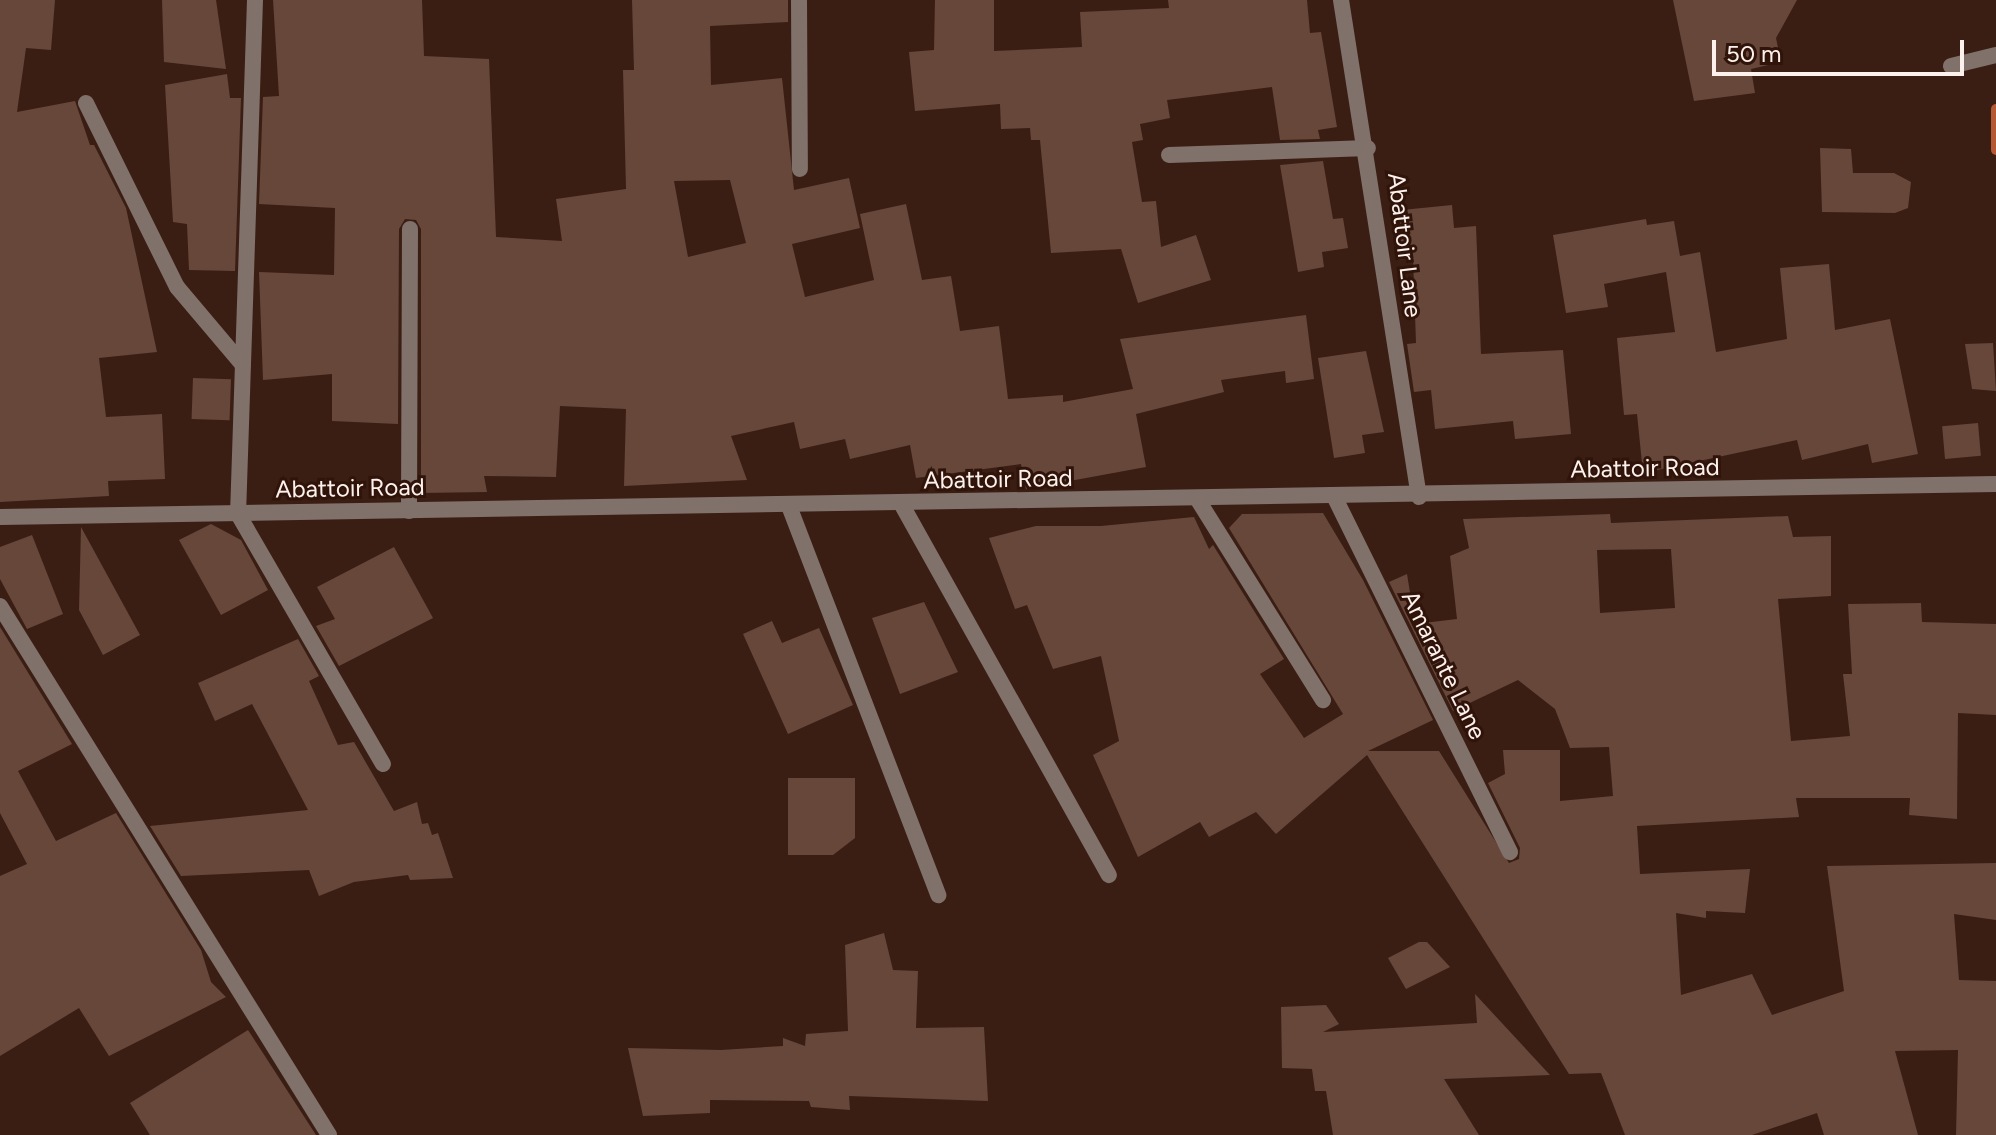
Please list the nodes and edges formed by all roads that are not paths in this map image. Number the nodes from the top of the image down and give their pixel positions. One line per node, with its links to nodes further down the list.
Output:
1 (255, 0): 11 (street)
2 (799, 0): 9 (street)
3 (1341, 0): 7 (street, Abattoir Lane)
4 (1996, 55): 5 (street)
5 (1951, 66)
6 (86, 103): 11 (street)
7 (1368, 148): 8 (street); 13 (street, Abattoir Lane)
8 (1169, 155)
9 (800, 169)
10 (410, 229): 18 (street)
11 (243, 365): 19 (street)
12 (1996, 484): 13 (street, Abattoir Road)
13 (1419, 497): 14 (street, Abattoir Road)
14 (1335, 498): 15 (street, Abattoir Road); 24 (street, Amarante Lane)
15 (1198, 500): 16 (street, Abattoir Road); 22 (street)
16 (902, 505): 17 (street, Abattoir Road); 25 (street)
17 (789, 506): 18 (street, Abattoir Road); 26 (street)
18 (409, 511): 19 (street, Abattoir Road)
19 (238, 514): 20 (street, Abattoir Road); 23 (street)
20 (0, 517)
21 (0, 606): 27 (street)
22 (1323, 700)
23 (383, 764)
24 (1510, 852)
25 (1109, 875)
26 (938, 895)
27 (329, 1135)

